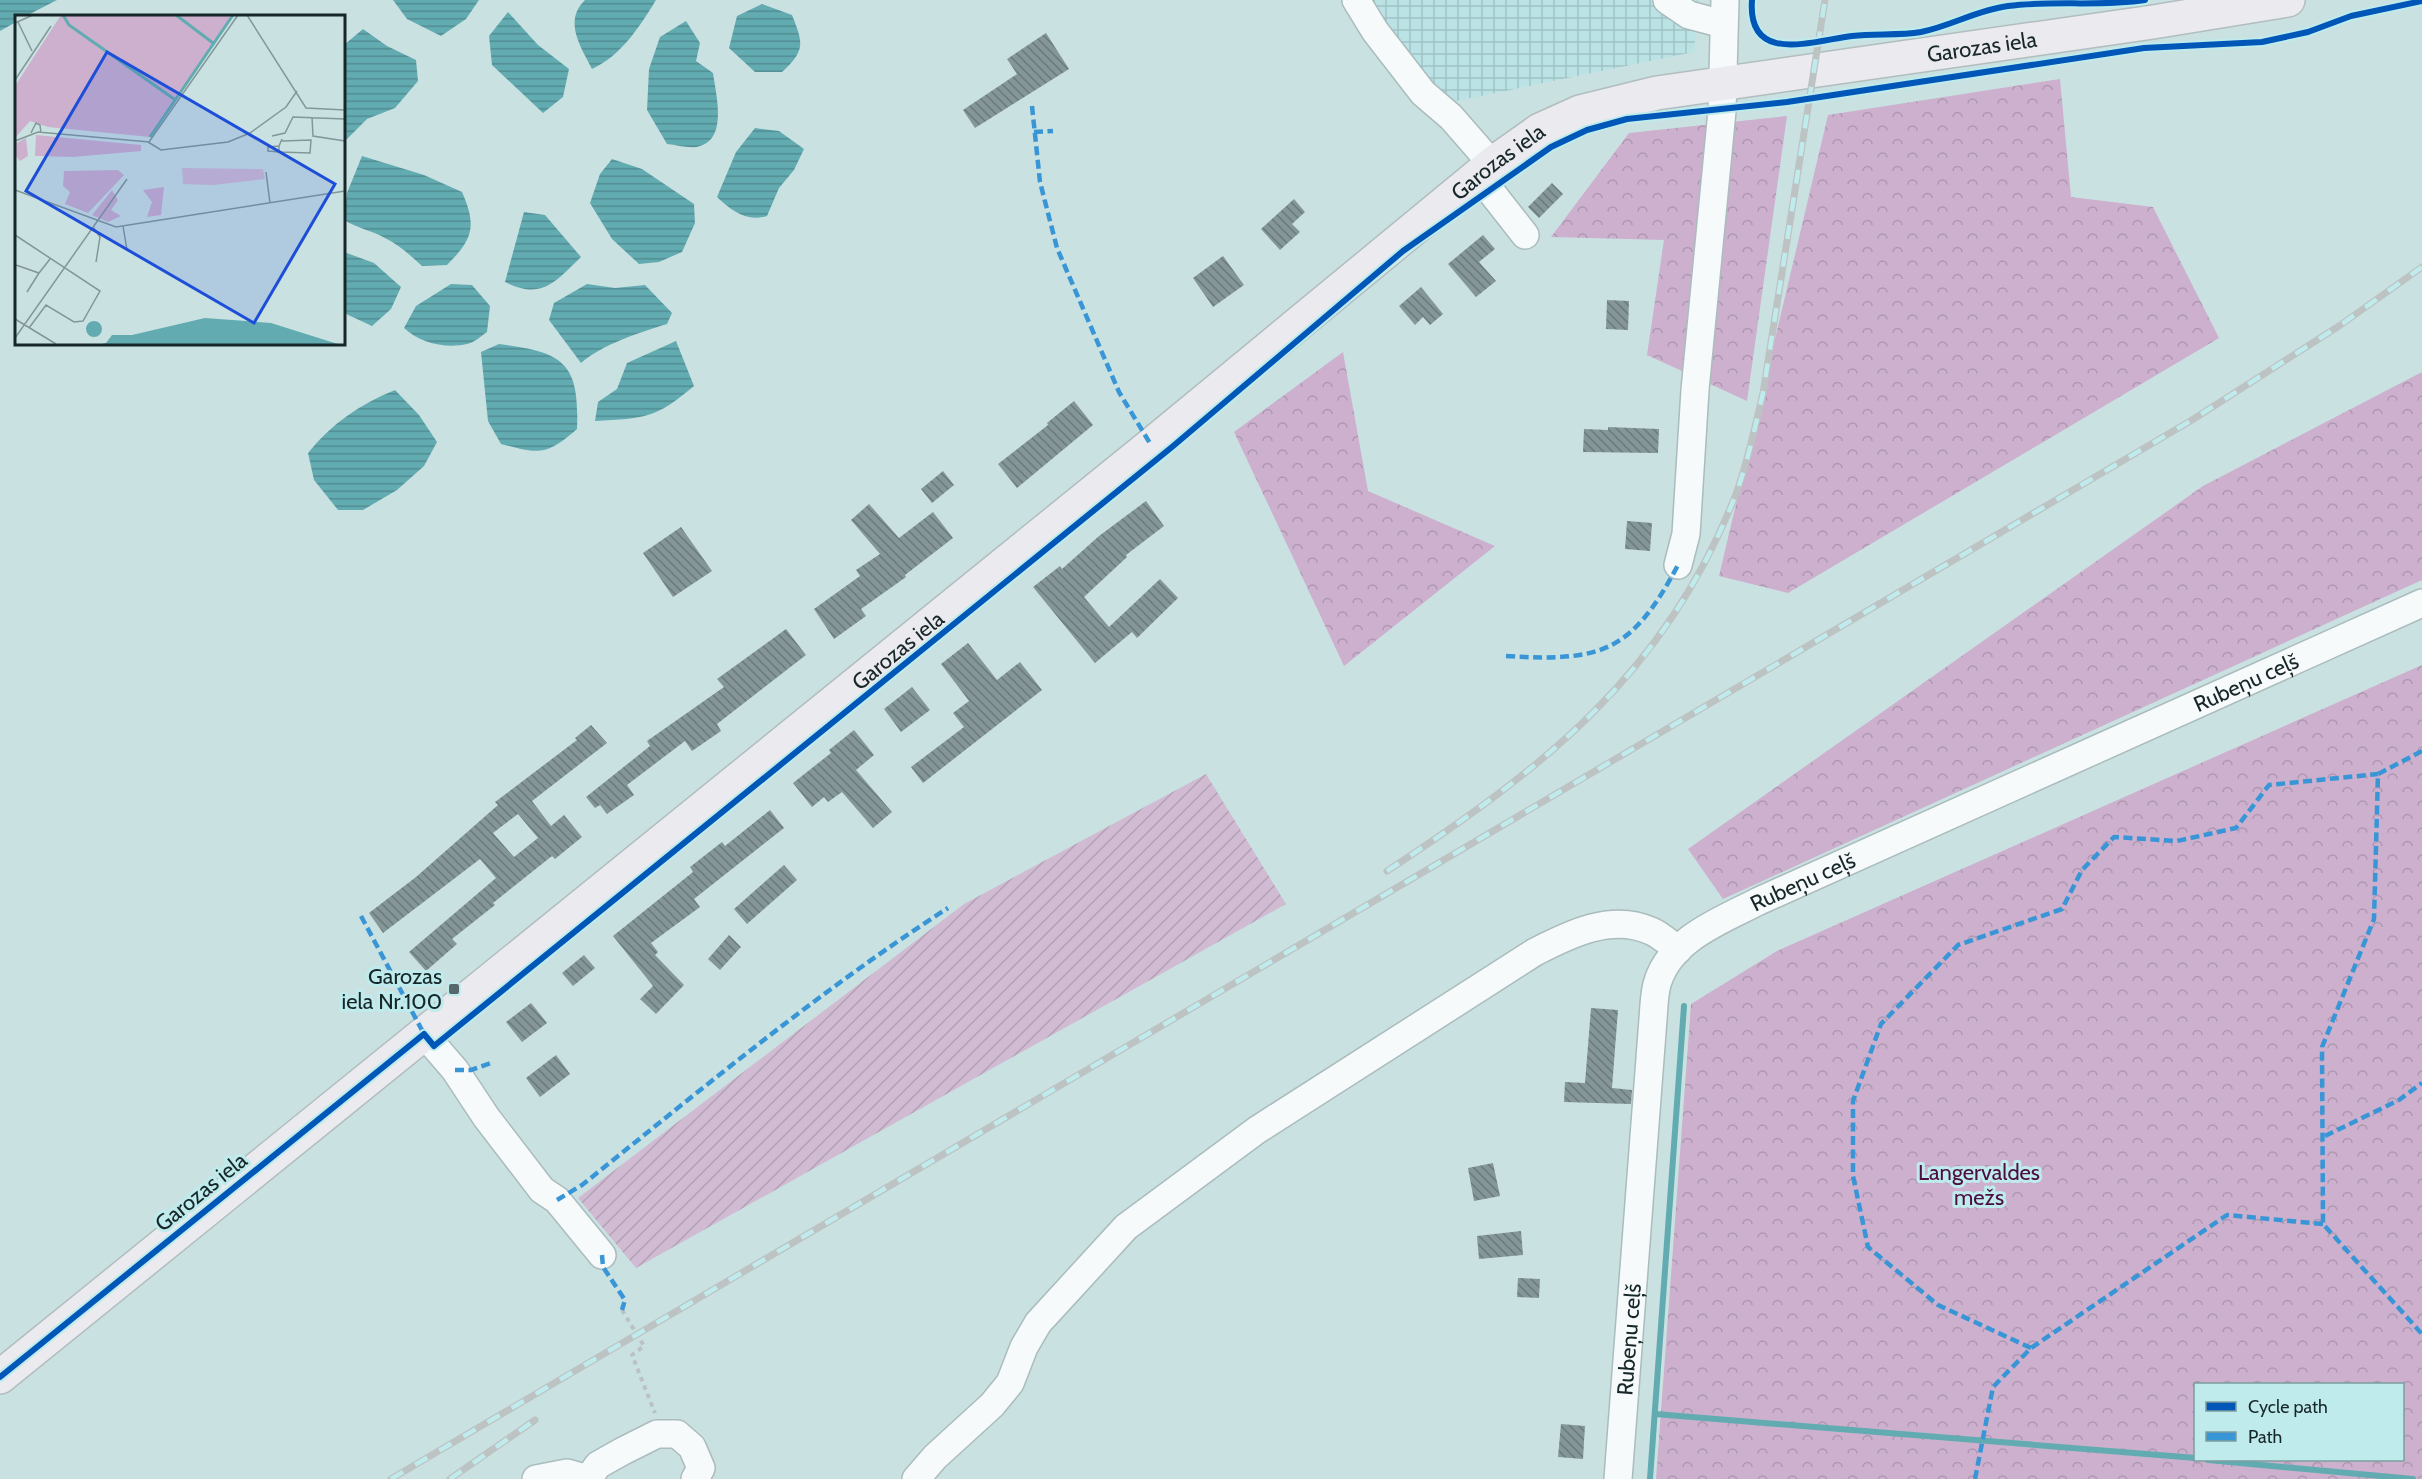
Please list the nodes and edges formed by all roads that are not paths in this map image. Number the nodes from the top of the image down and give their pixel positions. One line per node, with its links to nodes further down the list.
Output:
1 (1356, 0): 6 (street)
2 (1667, 0): 4 (street)
3 (2288, 0): 5 (main road, Garozas iela)
4 (1724, 12): 5 (street)
5 (1724, 83): 6 (main road, Garozas iela); 8 (street)
6 (1485, 169): 7 (street); 11 (main road, Garozas iela)
7 (1525, 235)
8 (1678, 565)
9 (2422, 603): 10 (street, Rubeņu ceļš)
10 (1678, 950): 17 (street); 18 (street, Rubeņu ceļš)
11 (424, 1034): 12 (street); 13 (main road, Garozas iela)
12 (602, 1255)
13 (0, 1377)
14 (536, 1479): 15 (street)
15 (588, 1479): 16 (street)
16 (695, 1479)
17 (916, 1479)
18 (1618, 1479)

